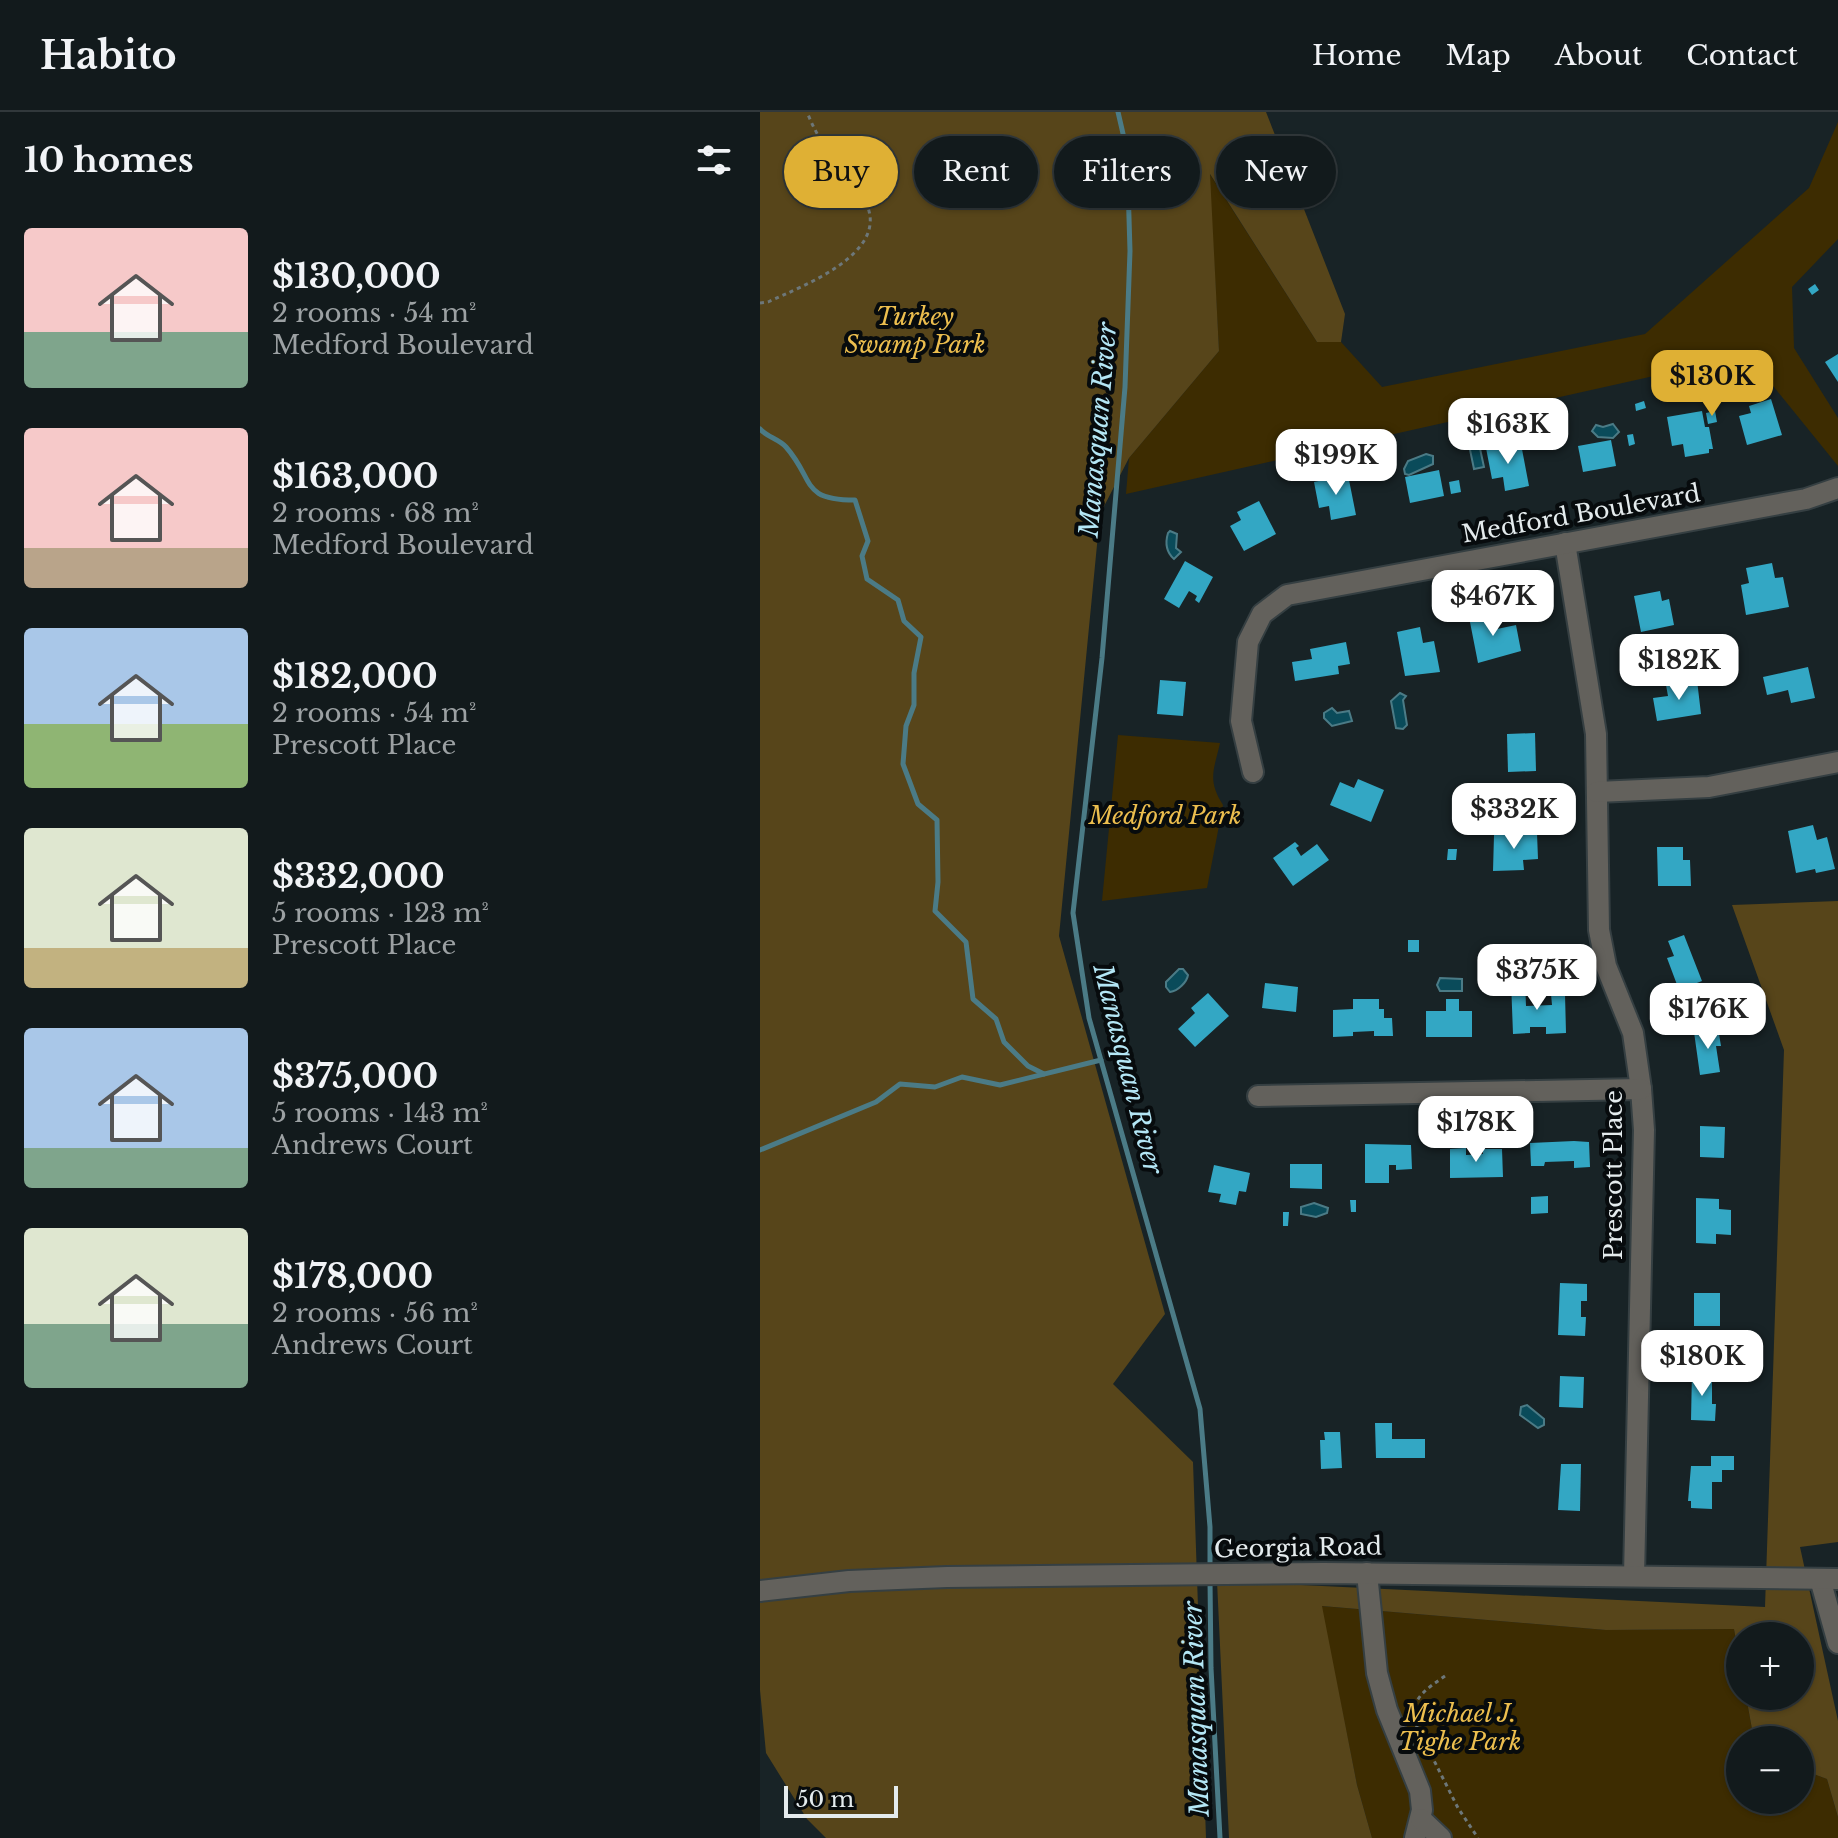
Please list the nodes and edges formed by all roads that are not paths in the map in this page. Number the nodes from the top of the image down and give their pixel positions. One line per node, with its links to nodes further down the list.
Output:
1 (1838, 488): 2 (street, Medford Boulevard)
2 (1565, 543): 4 (street, Medford Boulevard); 5 (street, Prescott Place)
3 (1838, 762): 5 (street)
4 (1253, 772)
5 (1597, 792): 6 (street, Prescott Place)
6 (1641, 1089): 7 (street); 9 (street, Prescott Place)
7 (1258, 1096)
8 (1367, 1573): 9 (street, Georgia Road); 11 (street, Georgia Road); 13 (street)
9 (1634, 1576): 10 (street, Georgia Road)
10 (1829, 1579): 12 (street)
11 (760, 1591)
12 (1838, 1643)
13 (1418, 1828): 14 (street)
14 (1441, 1838)

